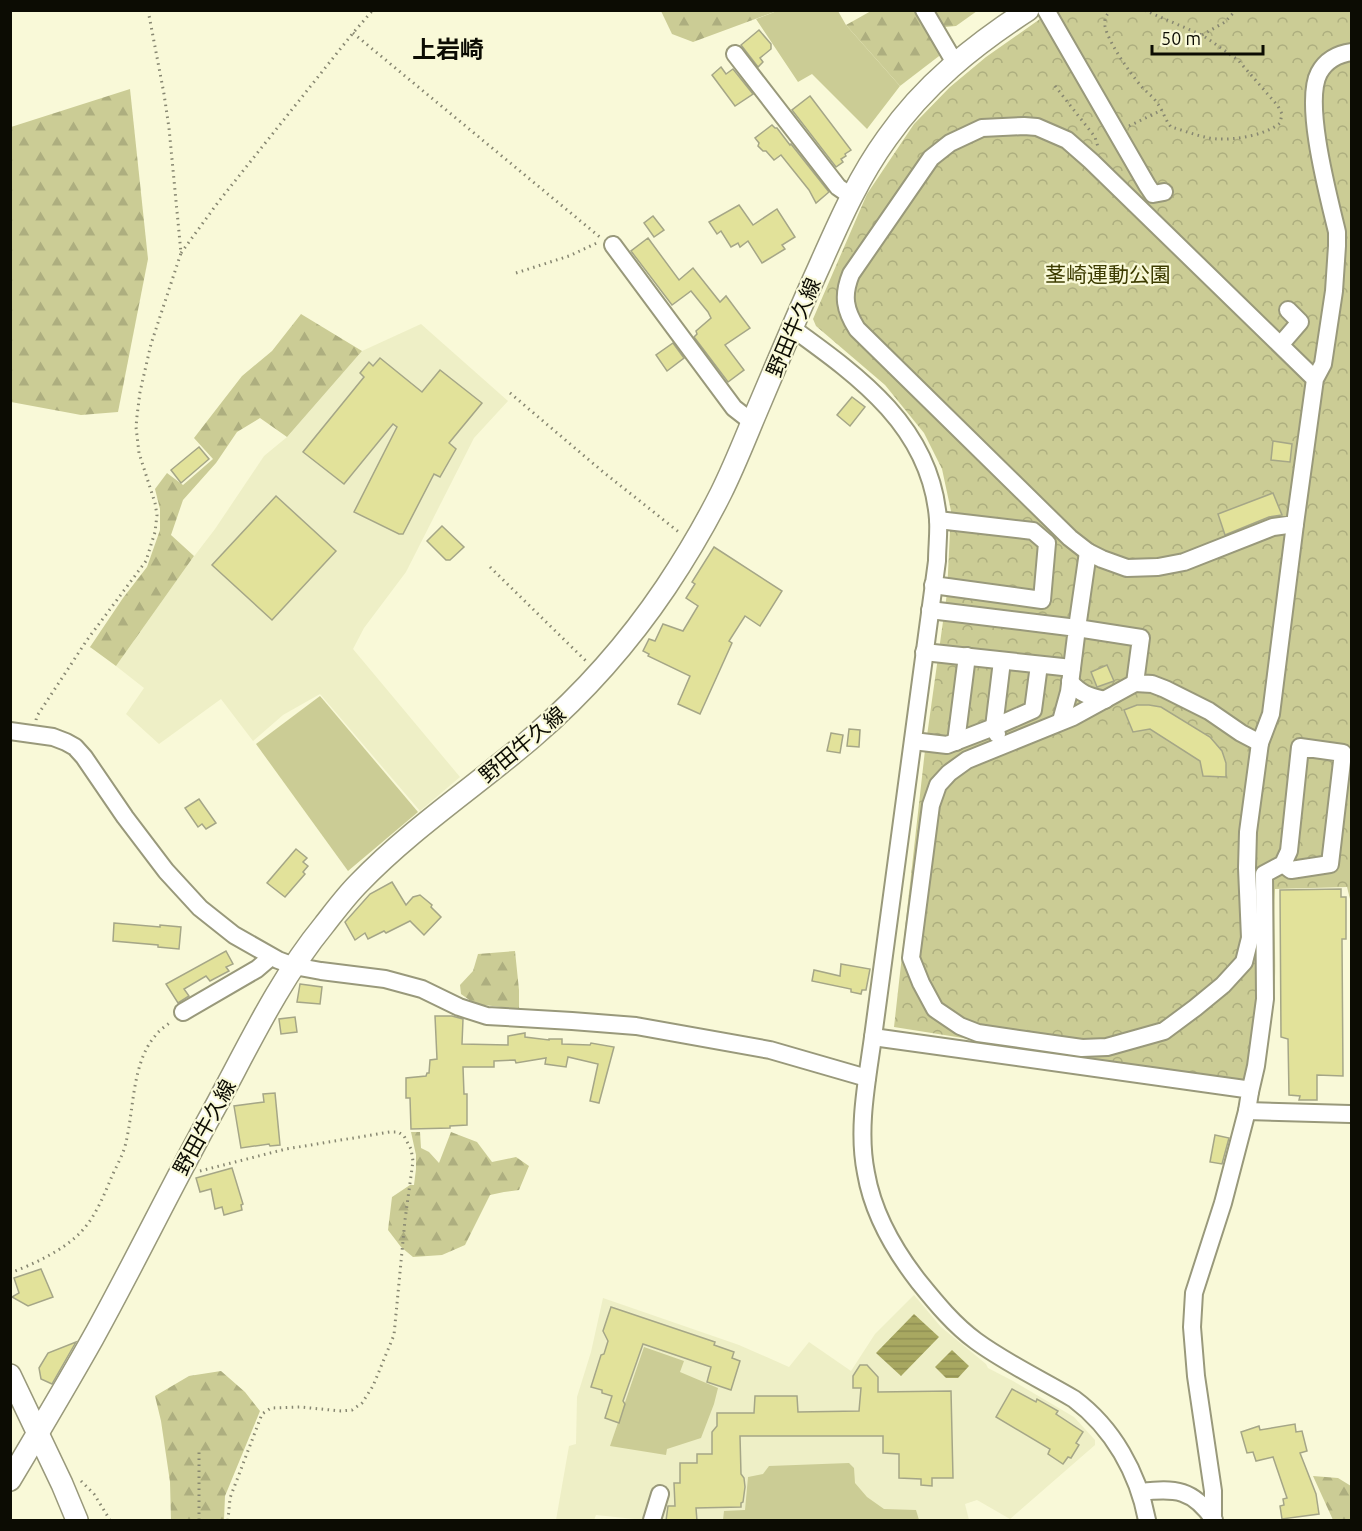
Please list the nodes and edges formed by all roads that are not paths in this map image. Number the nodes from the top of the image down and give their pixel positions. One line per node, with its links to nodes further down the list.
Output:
1 (924, 10): 6 (street)
2 (1028, 10): 6 (main road, 野田牛久線)
3 (1046, 10): 7 (street)
4 (1352, 52): 13 (street)
5 (735, 54): 8 (street)
6 (955, 63): 8 (main road, 野田牛久線)
7 (1164, 192)
8 (851, 196): 11 (main road, 野田牛久線)
9 (613, 245): 14 (street)
10 (1288, 310): 12 (street)
11 (792, 328): 14 (main road, 野田牛久線); 15 (street)
12 (1281, 344): 13 (street); 17 (street)
13 (1315, 378): 16 (street)
14 (752, 422): 37 (main road, 野田牛久線)
15 (938, 520): 18 (street); 18 (street)
16 (1295, 524): 17 (street); 33 (street)
17 (1088, 552): 20 (street)
18 (933, 585): 19 (street)
19 (930, 609): 20 (street); 21 (street)
20 (1077, 628): 25 (street); 26 (street)
21 (924, 652): 22 (street); 31 (street)
22 (967, 656): 23 (street); 32 (street)
23 (1002, 661): 24 (street); 29 (street)
24 (1039, 664): 25 (street); 29 (street)
25 (1071, 675): 27 (street); 28 (street)
26 (1136, 683): 27 (street); 33 (street)
27 (1105, 700): 28 (street)
28 (1061, 721): 34 (street)
29 (994, 727): 32 (street); 34 (street)
30 (10, 731): 36 (street)
31 (913, 741): 32 (street); 39 (street)
32 (956, 742)
33 (1260, 743): 34 (street)
34 (1001, 746)
35 (1283, 864): 35 (street); 41 (street)
36 (271, 957): 37 (street); 38 (street)
37 (294, 966): 40 (street); 45 (main road, 野田牛久線)
38 (183, 1012)
39 (873, 1037): 40 (street); 41 (street)
40 (867, 1078): 47 (street)
41 (1250, 1092): 42 (street)
42 (1247, 1111): 43 (street); 49 (street)
43 (1350, 1114)
44 (10, 1375): 45 (main road)
45 (38, 1434): 46 (main road, 野田牛久線); 50 (main road)
46 (10, 1480)
47 (1141, 1492): 49 (street); 52 (street)
48 (660, 1494): 51 (street)
49 (1213, 1520)
50 (77, 1521)
51 (652, 1521)
52 (1147, 1521)

